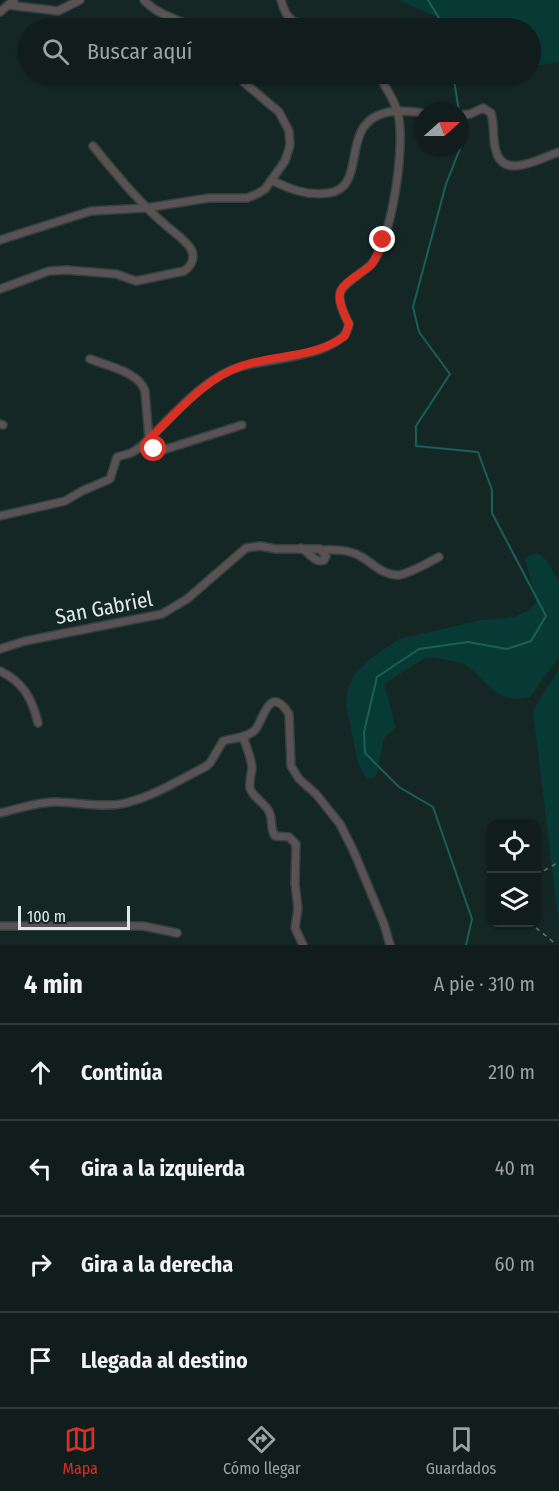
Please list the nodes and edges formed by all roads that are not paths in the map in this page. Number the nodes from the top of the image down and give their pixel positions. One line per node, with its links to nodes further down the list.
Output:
1 (80, 0): 4 (street)
2 (144, 0): 6 (street)
3 (281, 0): 7 (street)
4 (11, 3): 5 (street)
5 (0, 12)
6 (172, 18)
7 (289, 18)
8 (246, 84): 15 (street)
9 (383, 84): 10 (street)
10 (397, 110): 11 (street); 15 (street); 21 (street)
11 (415, 112)
12 (469, 114): 14 (street)
13 (93, 146): 16 (street)
14 (559, 152)
15 (271, 180): 16 (street)
16 (146, 208): 17 (street); 18 (street)
17 (0, 240)
18 (0, 289)
19 (90, 359): 21 (street)
20 (242, 425): 21 (street)
21 (148, 440): 22 (street)
22 (0, 516)
23 (301, 548): 24 (street, San Gabriel); 24 (street, San Gabriel); 26 (street, San Gabriel)
24 (322, 550): 25 (street, San Gabriel)
25 (438, 557)
26 (0, 649)
27 (0, 671): 28 (street)
28 (38, 723)
29 (243, 736): 30 (street); 33 (street); 34 (street)
30 (0, 813)
31 (3, 925): 32 (street)
32 (177, 933)
33 (303, 945)
34 (390, 945)

